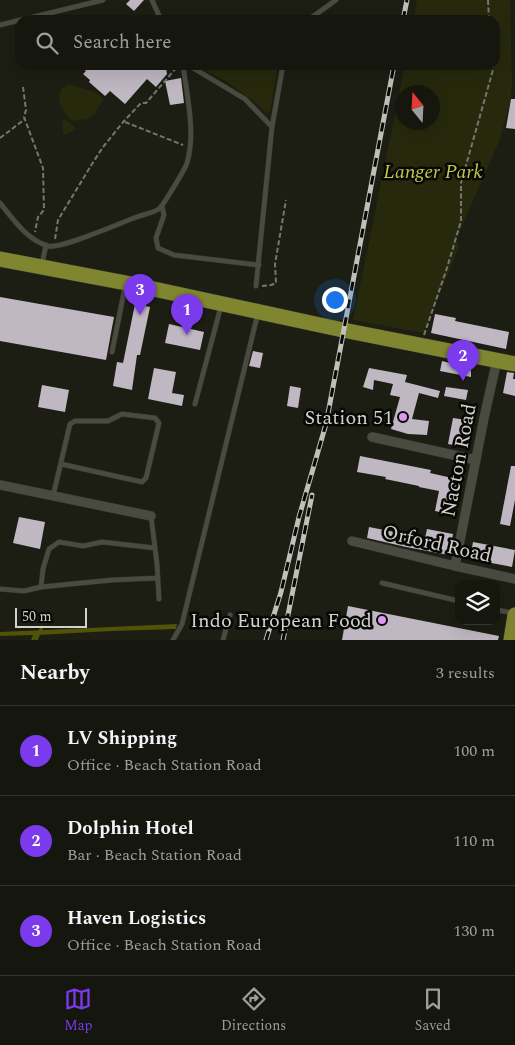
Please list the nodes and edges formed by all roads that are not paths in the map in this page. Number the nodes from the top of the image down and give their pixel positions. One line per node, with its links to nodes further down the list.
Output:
1 (103, 0): 4 (lane)
2 (152, 0): 5 (lane)
3 (336, 0): 6 (lane)
4 (42, 15)
5 (159, 15)
6 (315, 15)
7 (15, 21): 8 (lane)
8 (0, 25)
9 (184, 70): 14 (lane)
10 (197, 70): 12 (lane)
11 (282, 70): 12 (lane)
12 (272, 127): 17 (lane)
13 (0, 203): 15 (lane)
14 (162, 206): 15 (lane); 17 (lane)
15 (46, 245): 18 (lane)
16 (0, 259): 18 (main road)
17 (259, 265): 20 (lane)
18 (42, 267): 19 (main road)
19 (126, 283): 21 (main road); 23 (lane)
20 (256, 286)
21 (221, 304): 22 (main road); 26 (lane)
22 (258, 312): 24 (main road); 46 (lane)
23 (112, 352)
24 (497, 360): 25 (main road); 28 (street, Nacton Road)
25 (515, 364)
26 (195, 404)
27 (372, 438): 28 (street)
28 (476, 460): 35 (street, Nacton Road)
29 (61, 464): 29 (lane); 31 (lane)
30 (0, 485): 31 (street)
31 (53, 496): 32 (street)
32 (151, 516): 34 (lane)
33 (352, 541): 35 (street, Orford Road)
34 (154, 548): 36 (lane); 39 (lane)
35 (455, 566): 37 (street, Orford Road)
36 (158, 578): 39 (lane); 41 (lane)
37 (515, 579)
38 (382, 582): 42 (lane)
39 (41, 587): 40 (lane)
40 (0, 589)
41 (159, 599)
42 (455, 600)
43 (500, 611): 44 (lane)
44 (515, 614): 48 (main road)
45 (230, 615): 47 (lane)
46 (173, 640)
47 (223, 640)
48 (511, 640)

